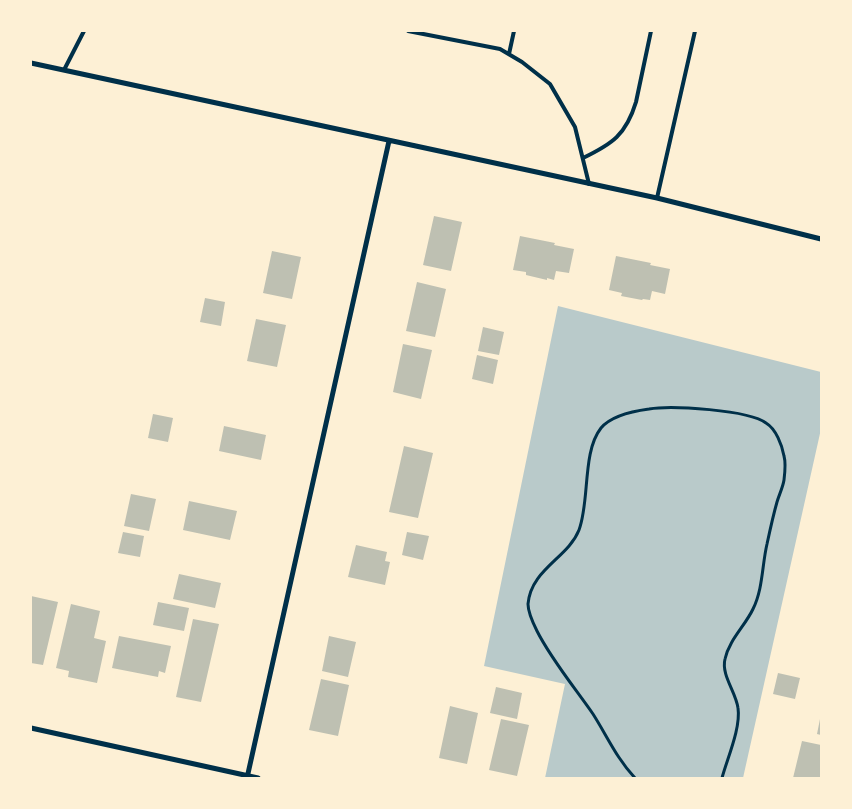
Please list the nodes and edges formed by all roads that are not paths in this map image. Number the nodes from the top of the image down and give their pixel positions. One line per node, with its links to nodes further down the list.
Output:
1 (84, 31): 8 (lane)
2 (408, 31): 6 (lane)
3 (514, 31): 6 (lane)
4 (651, 31): 10 (lane)
5 (695, 31): 12 (lane)
6 (509, 54): 10 (lane)
7 (31, 63): 8 (street)
8 (64, 70): 9 (street)
9 (388, 141): 11 (street); 15 (street)
10 (583, 158): 11 (lane)
11 (589, 184): 12 (street)
12 (657, 198): 13 (street)
13 (821, 239)
14 (31, 728): 15 (street)
15 (248, 777): 16 (street)
16 (258, 778)

